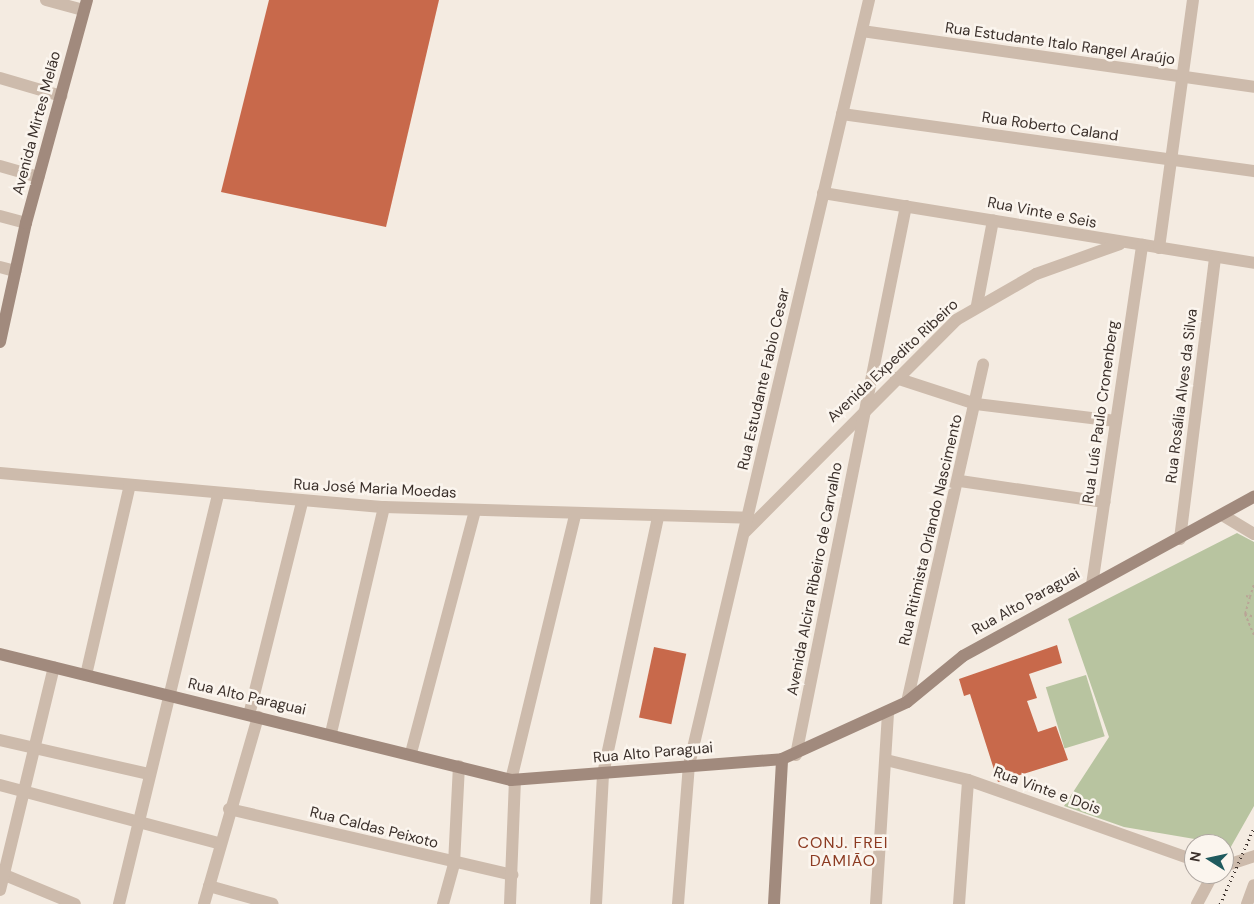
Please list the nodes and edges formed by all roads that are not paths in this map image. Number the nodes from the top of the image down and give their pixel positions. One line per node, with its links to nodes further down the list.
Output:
1 (46, 0): 4 (street)
2 (868, 0): 5 (street, Rua Estudante Fabio Cesar)
3 (1193, 0): 7 (street)
4 (85, 5): 9 (street, Avenida Mirtes Melão)
5 (862, 31): 7 (street, Rua Estudante Italo Rangel Araújo); 10 (street, Rua Estudante Fabio Cesar)
6 (0, 78): 9 (street)
7 (1181, 78): 8 (street, Rua Estudante Italo Rangel Araújo); 11 (street)
8 (1254, 87)
9 (61, 96): 14 (street, Avenida Mirtes Melão)
10 (842, 114): 11 (street, Rua Roberto Caland); 15 (street, Rua Estudante Fabio Cesar)
11 (1171, 160): 13 (street, Rua Roberto Caland); 22 (street)
12 (0, 166): 14 (street)
13 (1254, 171)
14 (38, 177): 19 (street, Avenida Mirtes Melão)
15 (823, 193): 16 (street, Rua Vinte e Seis); 46 (street, Rua Estudante Fabio Cesar)
16 (906, 206): 18 (street, Rua Vinte e Seis); 32 (street, Avenida Alcira Ribeiro de Carvalho)
17 (0, 216): 19 (street)
18 (993, 220): 20 (street, Rua Vinte e Seis); 27 (street)
19 (26, 223): 26 (street, Avenida Mirtes Melão)
20 (1120, 244): 21 (street, Rua Vinte e Seis); 27 (street, Avenida Expedito Ribeiro)
21 (1142, 245): 22 (street, Rua Vinte e Seis); 33 (street, Rua Luís Paulo Cronenberg)
22 (1159, 248): 23 (street, Rua Vinte e Seis)
23 (1215, 258): 24 (street, Rua Vinte e Seis); 49 (street, Rua Rosália Alves da Silva)
24 (1254, 263)
25 (0, 267): 26 (street)
26 (15, 271): 28 (street, Avenida Mirtes Melão)
27 (977, 305): 30 (street, Avenida Expedito Ribeiro)
28 (0, 342)
29 (983, 364): 31 (street, Rua Ritimista Orlando Nascimento)
30 (896, 378): 31 (street); 32 (street, Avenida Expedito Ribeiro)
31 (976, 404): 33 (street); 35 (street, Rua Ritimista Orlando Nascimento)
32 (863, 409): 47 (street, Avenida Expedito Ribeiro); 62 (street, Avenida Alcira Ribeiro de Carvalho)
33 (1116, 421): 40 (street, Rua Luís Paulo Cronenberg)
34 (0, 473): 36 (street, Rua José Maria Moedas)
35 (960, 481): 40 (street); 55 (street, Rua Ritimista Orlando Nascimento)
36 (130, 485): 37 (street, Rua José Maria Moedas); 53 (street)
37 (218, 494): 39 (street, Rua José Maria Moedas); 54 (street)
38 (1254, 497): 44 (street, Rua Alto Paraguai)
39 (302, 502): 41 (street, Rua José Maria Moedas); 57 (street)
40 (1104, 502): 50 (street, Rua Luís Paulo Cronenberg)
41 (384, 507): 42 (street, Rua José Maria Moedas); 58 (street)
42 (474, 510): 43 (street, Rua José Maria Moedas); 61 (street)
43 (575, 515): 45 (street, Rua José Maria Moedas); 70 (street)
44 (1224, 516): 48 (street); 49 (street, Rua Alto Paraguai)
45 (658, 517): 46 (street, Rua José Maria Moedas); 68 (street)
46 (749, 518): 47 (street, Rua Estudante Fabio Cesar)
47 (746, 532): 66 (street, Rua Estudante Fabio Cesar)
48 (1254, 534)
49 (1180, 539): 50 (street, Rua Alto Paraguai)
50 (1092, 585): 55 (street, Rua Alto Paraguai)
51 (0, 654): 52 (street, Rua Alto Paraguai)
52 (54, 667): 53 (street, Rua Alto Paraguai); 60 (street)
53 (86, 675): 54 (street, Rua Alto Paraguai)
54 (166, 695): 57 (street, Rua Alto Paraguai); 67 (street)
55 (907, 702): 56 (street, Rua Alto Paraguai)
56 (888, 713): 62 (street, Rua Alto Paraguai); 64 (street)
57 (254, 716): 58 (street, Rua Alto Paraguai); 73 (street)
58 (331, 733): 61 (street, Rua Alto Paraguai)
59 (0, 740): 60 (street)
60 (35, 750): 67 (street); 72 (street)
61 (411, 753): 65 (street, Rua Alto Paraguai)
62 (796, 755): 63 (street, Rua Alto Paraguai)
63 (782, 759): 66 (street, Rua Alto Paraguai); 94 (street)
64 (886, 760): 69 (street, Rua Vinte e Dois); 95 (street)
65 (458, 766): 70 (street, Rua Alto Paraguai); 79 (street)
66 (689, 766): 68 (street, Rua Alto Paraguai); 93 (street, Rua Estudante Fabio Cesar)
67 (148, 774): 74 (street)
68 (603, 774): 70 (street, Rua Alto Paraguai); 92 (street)
69 (968, 780): 76 (street, Rua Vinte e Dois); 96 (street)
70 (513, 781): 81 (street)
71 (0, 785): 72 (street)
72 (26, 792): 74 (street); 80 (street)
73 (229, 809): 75 (street); 79 (street, Rua Caldas Peixoto)
74 (138, 822): 75 (street); 87 (street)
75 (218, 843): 84 (street)
76 (1184, 856)
77 (1254, 856): 78 (street)
78 (1234, 863)
79 (454, 864): 81 (street, Rua Caldas Peixoto); 90 (street)
80 (2, 874): 85 (street); 86 (street)
81 (512, 875): 91 (street)
82 (1208, 884): 97 (street)
83 (1254, 885): 98 (street)
84 (208, 886): 88 (street); 89 (street)
85 (0, 890)
86 (75, 904)
87 (119, 904)
88 (204, 904)
89 (274, 904)
90 (443, 904)
91 (510, 904)
92 (596, 904)
93 (678, 904)
94 (774, 904)
95 (876, 904)
96 (959, 904)
97 (1197, 904)
98 (1247, 904)

